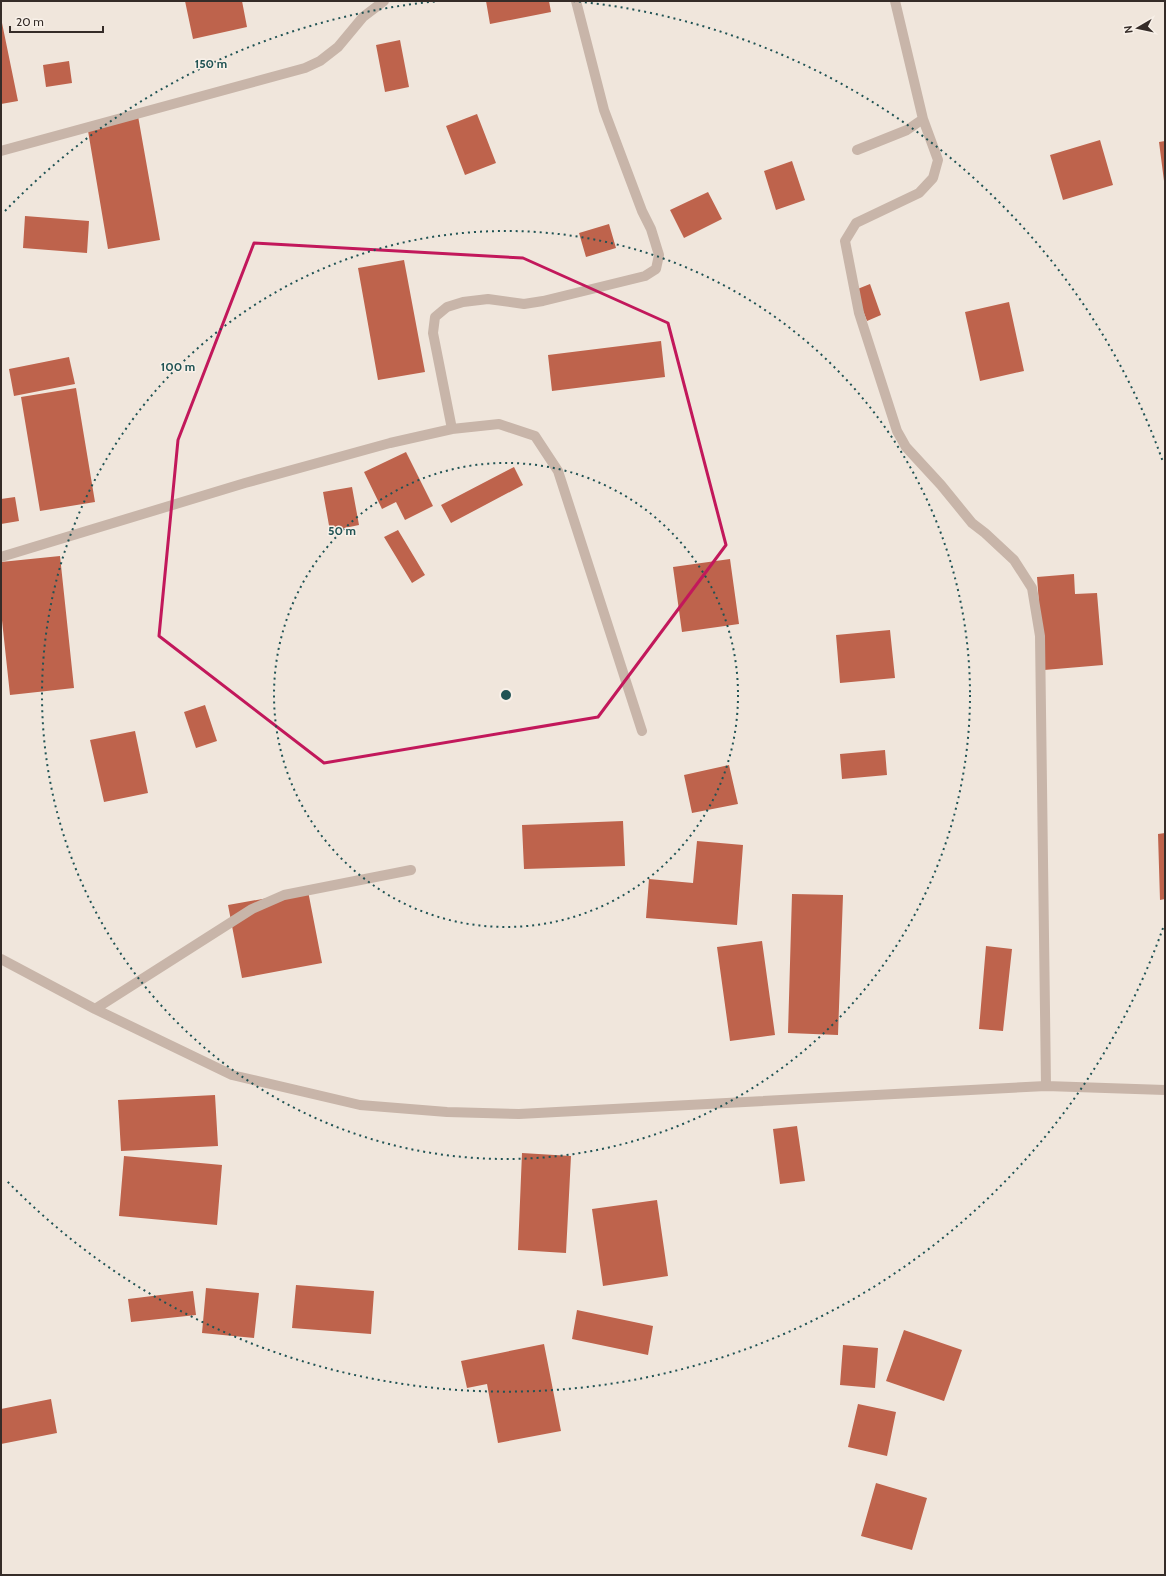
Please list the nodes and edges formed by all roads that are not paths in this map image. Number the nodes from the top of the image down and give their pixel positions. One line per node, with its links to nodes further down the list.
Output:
1 (384, 1): 6 (street)
2 (576, 1): 7 (street)
3 (895, 1): 4 (street)
4 (923, 119): 5 (street); 13 (street)
5 (857, 150)
6 (1, 151)
7 (452, 429): 8 (street); 9 (street)
8 (1, 557)
9 (642, 731)
10 (411, 870): 12 (street)
11 (1, 959): 12 (street)
12 (95, 1009): 13 (street)
13 (1046, 1086): 14 (street)
14 (1165, 1090)

